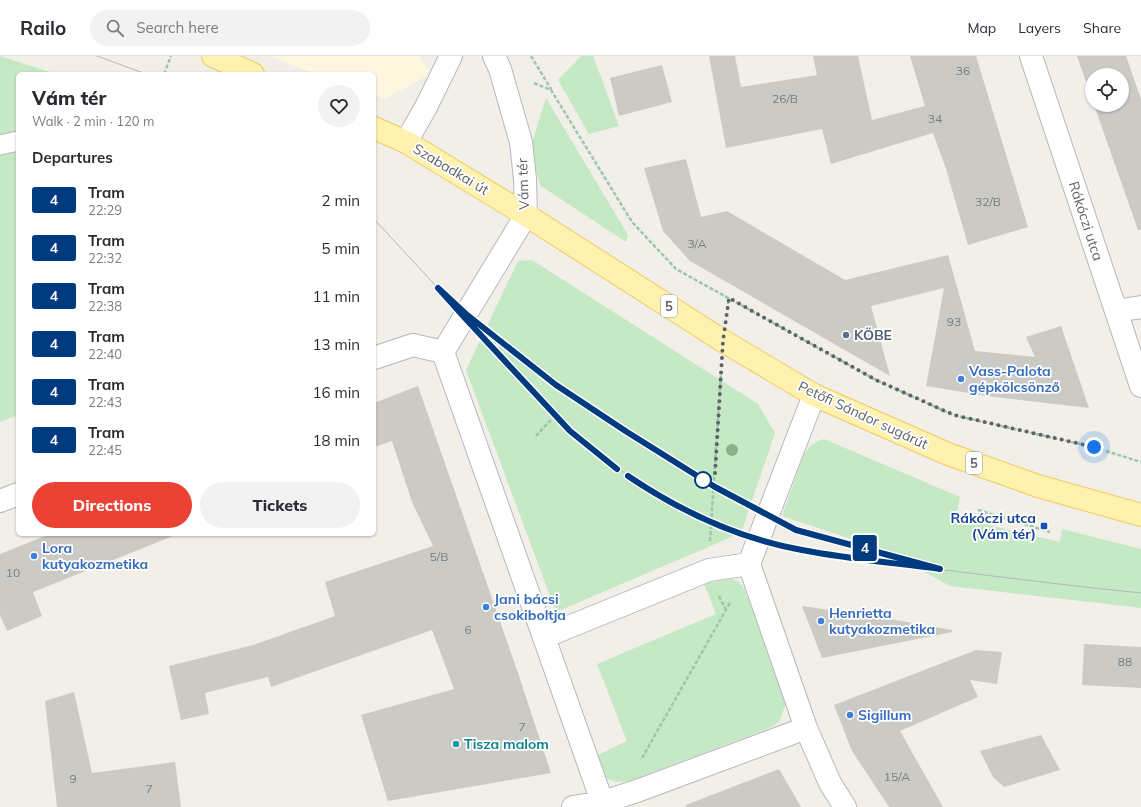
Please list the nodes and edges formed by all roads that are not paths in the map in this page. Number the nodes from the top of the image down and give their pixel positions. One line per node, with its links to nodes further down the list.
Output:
1 (213, 56): 5 (main road)
2 (451, 56): 8 (street)
3 (1031, 56): 12 (street, Rákóczi utca)
4 (497, 63): 10 (street, Vám tér)
5 (249, 72)
6 (376, 129): 8 (main road, Szabadkai út / 5)
7 (16, 141): 9 (lane)
8 (406, 142): 10 (main road, Szabadkai út / 5)
9 (0, 145)
10 (526, 214): 13 (street, Vám tér); 16 (main road, Petőfi Sándor sugárút / 5)
11 (1141, 307): 12 (street)
12 (1116, 311): 15 (street, Rákóczi utca)
13 (443, 352): 14 (street); 21 (street)
14 (376, 357)
15 (1141, 386)
16 (814, 395): 19 (main road, Petőfi Sándor sugárút / 5); 20 (street)
17 (16, 495): 18 (street)
18 (0, 501)
19 (1141, 514)
20 (749, 564): 21 (street); 22 (street)
21 (544, 637): 23 (street)
22 (806, 728): 23 (street); 25 (street)
23 (604, 805): 24 (street)
24 (573, 807)
25 (845, 807)

